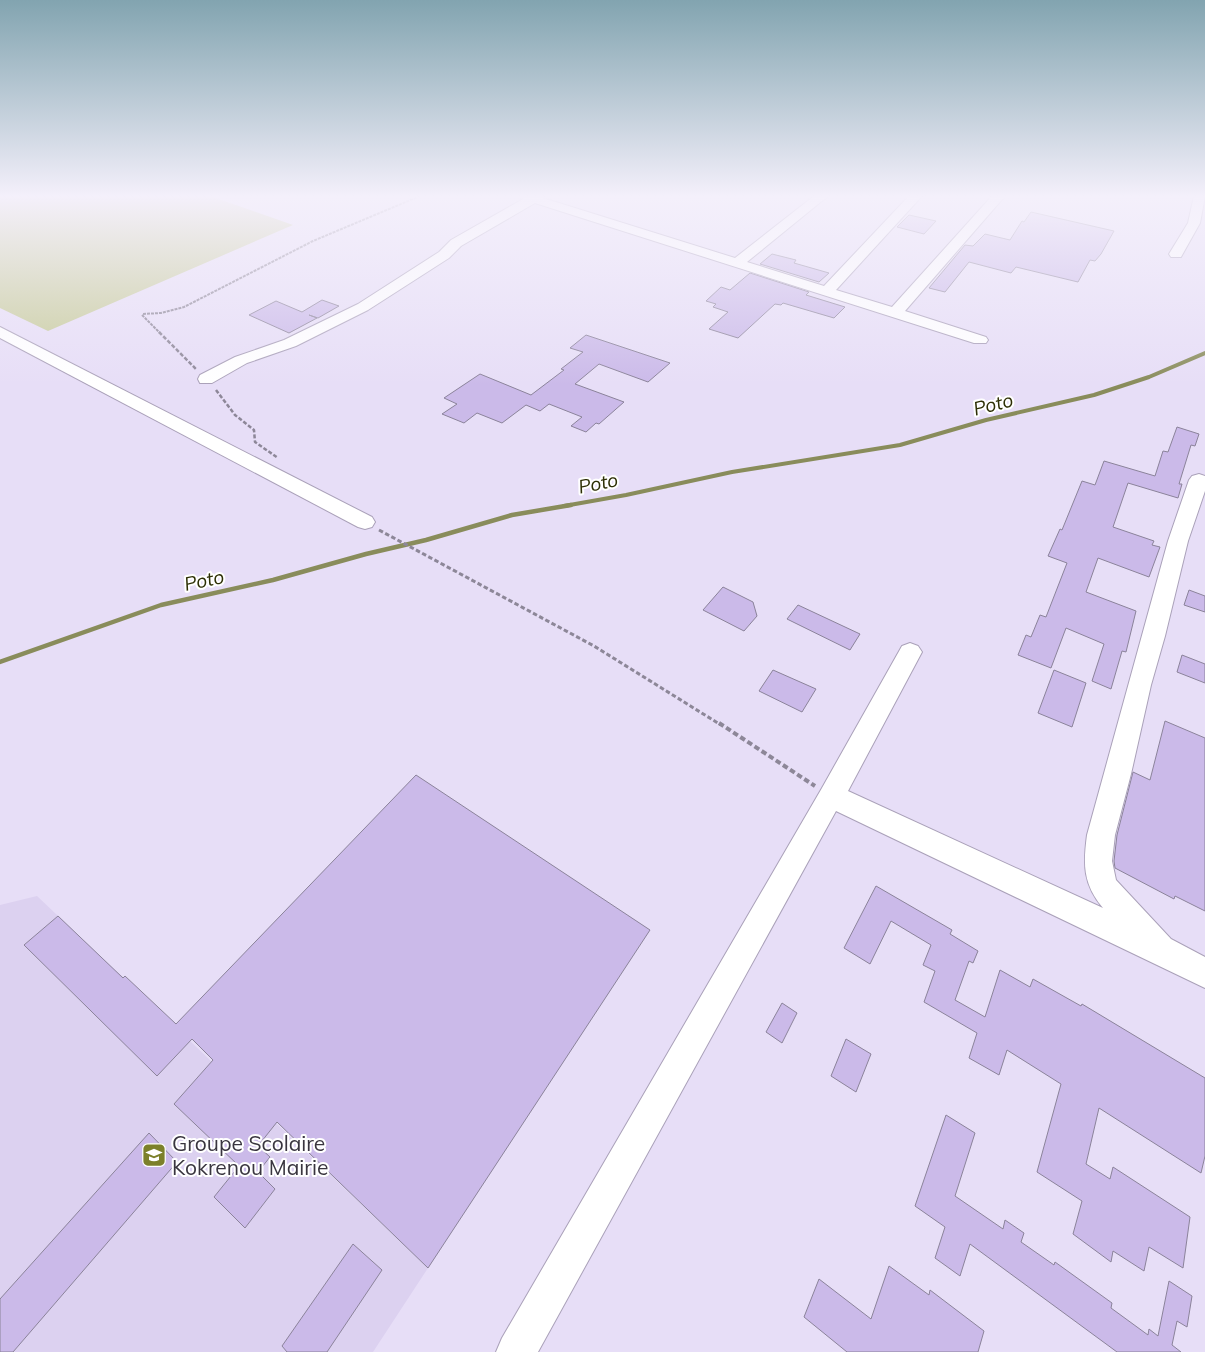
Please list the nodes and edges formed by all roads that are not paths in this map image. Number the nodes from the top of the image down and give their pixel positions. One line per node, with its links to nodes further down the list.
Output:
1 (438, 259): 11 (street)
2 (725, 259): 6 (street)
3 (742, 259): 6 (street)
4 (858, 259): 7 (street)
5 (943, 259): 8 (street)
6 (737, 263): 7 (street)
7 (828, 292): 8 (street)
8 (896, 313): 10 (street)
9 (0, 332): 13 (street)
10 (980, 340)
11 (206, 379)
12 (1199, 480): 16 (street)
13 (365, 522)
14 (910, 652): 15 (street)
15 (831, 796): 16 (street); 18 (street)
16 (1160, 950): 17 (street)
17 (1205, 973)
18 (516, 1352)

